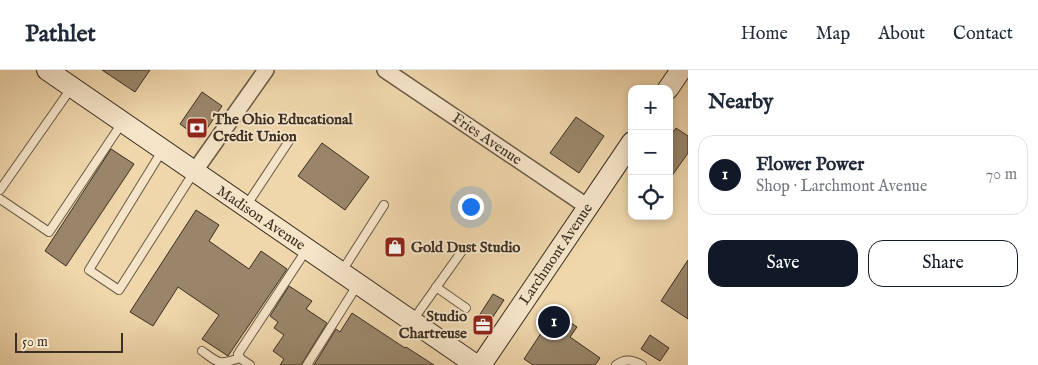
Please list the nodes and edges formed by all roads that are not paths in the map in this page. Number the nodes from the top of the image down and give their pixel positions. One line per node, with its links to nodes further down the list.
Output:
1 (47, 70): 6 (main road, Madison Avenue)
2 (266, 70): 11 (street)
3 (385, 70): 16 (street, Fries Avenue)
4 (681, 70): 5 (main road)
5 (671, 85)
6 (72, 87): 7 (main road, Madison Avenue); 12 (lane)
7 (123, 123): 10 (main road, Madison Avenue); 13 (lane)
8 (291, 138): 15 (lane)
9 (628, 148): 16 (main road, Larchmont Avenue)
10 (162, 150): 11 (main road, Madison Avenue); 11 (lane)
11 (194, 172): 15 (main road, Madison Avenue)
12 (0, 190)
13 (0, 199)
14 (384, 205): 19 (lane)
15 (245, 207): 17 (main road, Madison Avenue)
16 (588, 207): 29 (main road, Larchmont Avenue)
17 (307, 250): 19 (main road, Madison Avenue); 25 (lane)
18 (462, 251): 21 (lane)
19 (341, 273): 20 (main road, Madison Avenue)
20 (358, 284): 23 (main road, Madison Avenue); 27 (lane)
21 (436, 286): 22 (lane); 23 (lane)
22 (466, 308)
23 (412, 322): 28 (main road, Madison Avenue)
24 (202, 351): 25 (lane)
25 (240, 358): 26 (lane)
26 (250, 365)
27 (307, 365)
28 (476, 365)
29 (481, 365)
30 (616, 365): 31 (lane)
31 (642, 365)

